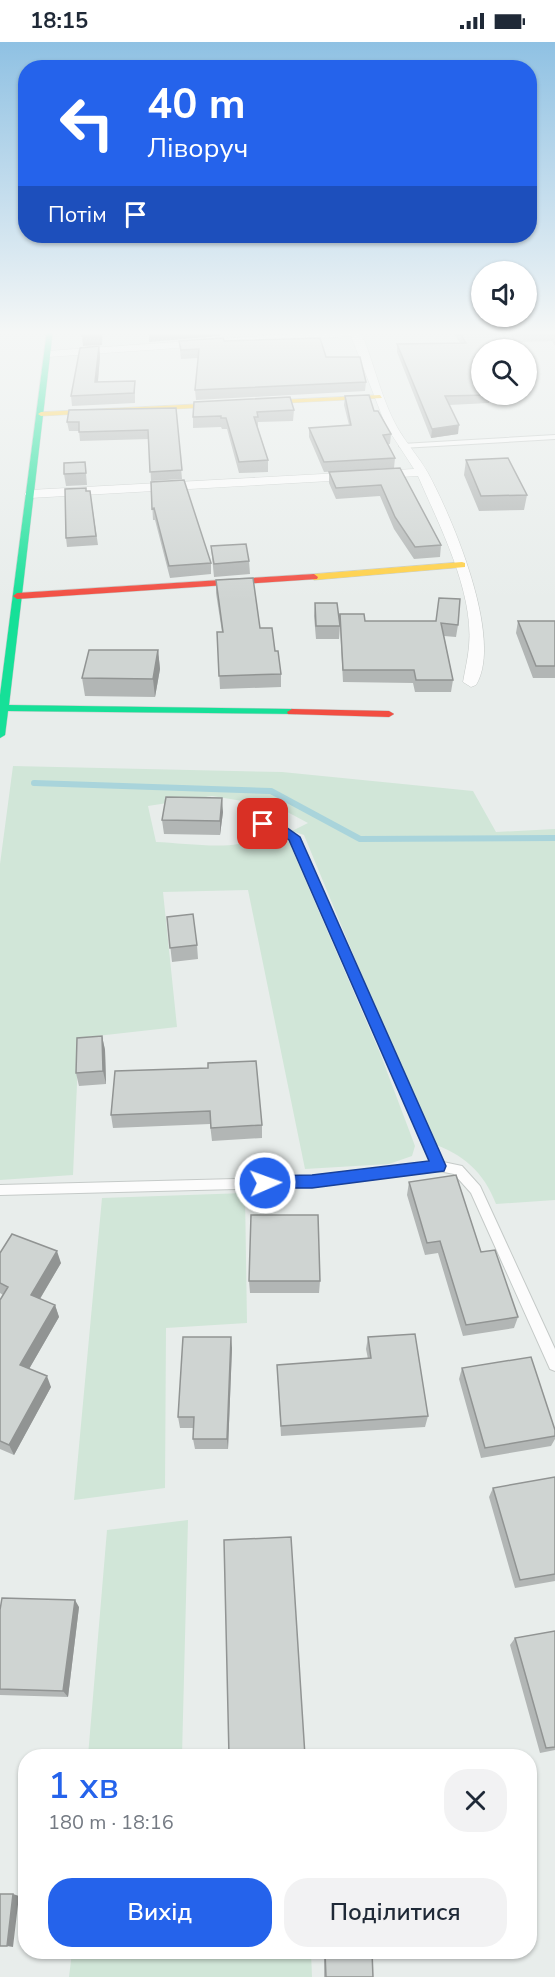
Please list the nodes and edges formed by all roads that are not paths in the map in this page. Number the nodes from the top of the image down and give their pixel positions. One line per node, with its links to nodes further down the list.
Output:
1 (39, 420): 6 (street)
2 (390, 420): 4 (street)
3 (555, 438): 4 (lane)
4 (402, 446): 5 (street)
5 (422, 472): 6 (street); 7 (street)
6 (30, 494): 8 (street)
7 (462, 565): 8 (street); 9 (street)
8 (16, 596): 10 (street)
9 (471, 682)
10 (4, 708): 11 (street); 12 (street)
11 (388, 714)
12 (0, 735)
13 (248, 820): 14 (lane)
14 (439, 1166): 15 (lane); 16 (lane)
15 (0, 1190)
16 (555, 1364)

